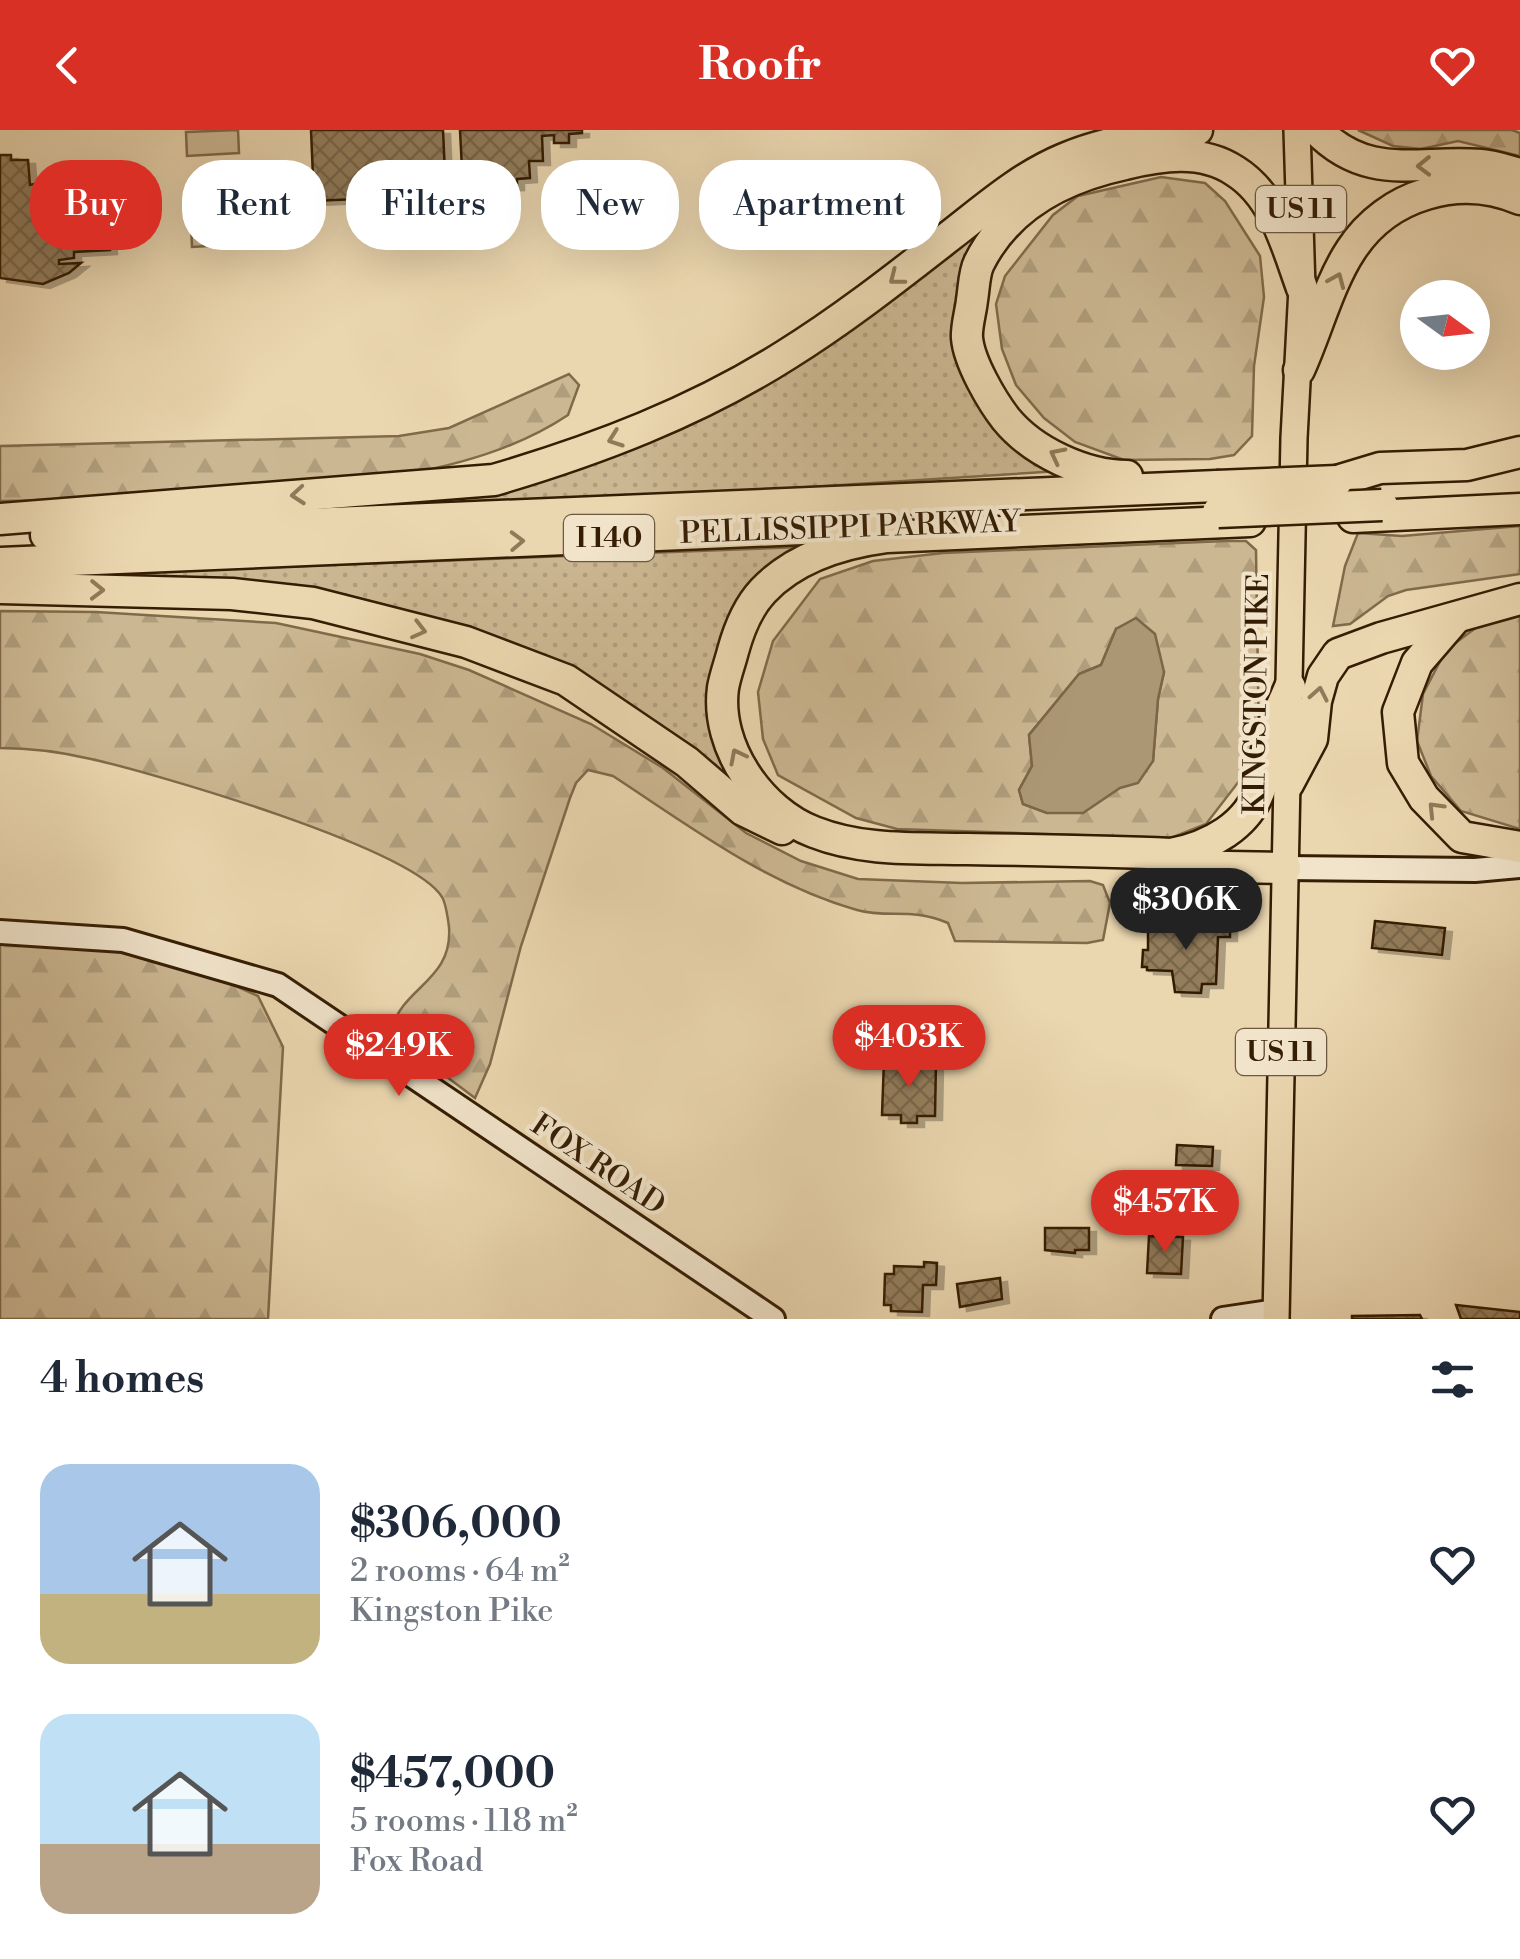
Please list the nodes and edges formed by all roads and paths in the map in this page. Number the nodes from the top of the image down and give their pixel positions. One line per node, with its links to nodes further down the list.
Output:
1 (1196, 130): 14 (highway, one-way to 14)
2 (1297, 130): 6 (main road, KINGSTON PIKE / US 11)
3 (1316, 130): 4 (highway, one-way to 3)
4 (1520, 174)
5 (1520, 199): 7 (highway, one-way to 5)
6 (1302, 288): 7 (main road, KINGSTON PIKE / US 11); 11 (highway, one-way to 6)
7 (1299, 370): 20 (main road, KINGSTON PIKE / US 11)
8 (1520, 452): 10 (highway)
9 (1520, 474): 10 (highway, PELLISSIPPI PARKWAY / I 140)
10 (1381, 484): 11 (highway, PELLISSIPPI PARKWAY / I 140, bridge); 11 (highway, PELLISSIPPI PARKWAY / I 140, bridge); 12 (highway, PELLISSIPPI PARKWAY / I 140)
11 (1218, 499): 15 (highway, PELLISSIPPI PARKWAY / I 140); 16 (highway, PELLISSIPPI PARKWAY / I 140, one-way to 11)
12 (1520, 500)
13 (1520, 509): 20 (highway, one-way to 13)
14 (0, 519)
15 (0, 536)
16 (0, 563)
17 (0, 588): 24 (highway, one-way to 24)
18 (1520, 599): 19 (highway)
19 (1454, 620): 21 (highway, one-way to 19); 22 (highway, one-way to 19)
20 (1290, 688): 21 (main road, KINGSTON PIKE / US 11)
21 (1288, 784): 24 (main road, KINGSTON PIKE / US 11)
22 (1520, 846)
23 (1520, 866): 24 (street)
24 (1285, 868): 26 (main road, KINGSTON PIKE / US 11)
25 (0, 932): 27 (street, FOX ROAD)
26 (1276, 1315): 28 (street)
27 (774, 1319)
28 (1223, 1319)

